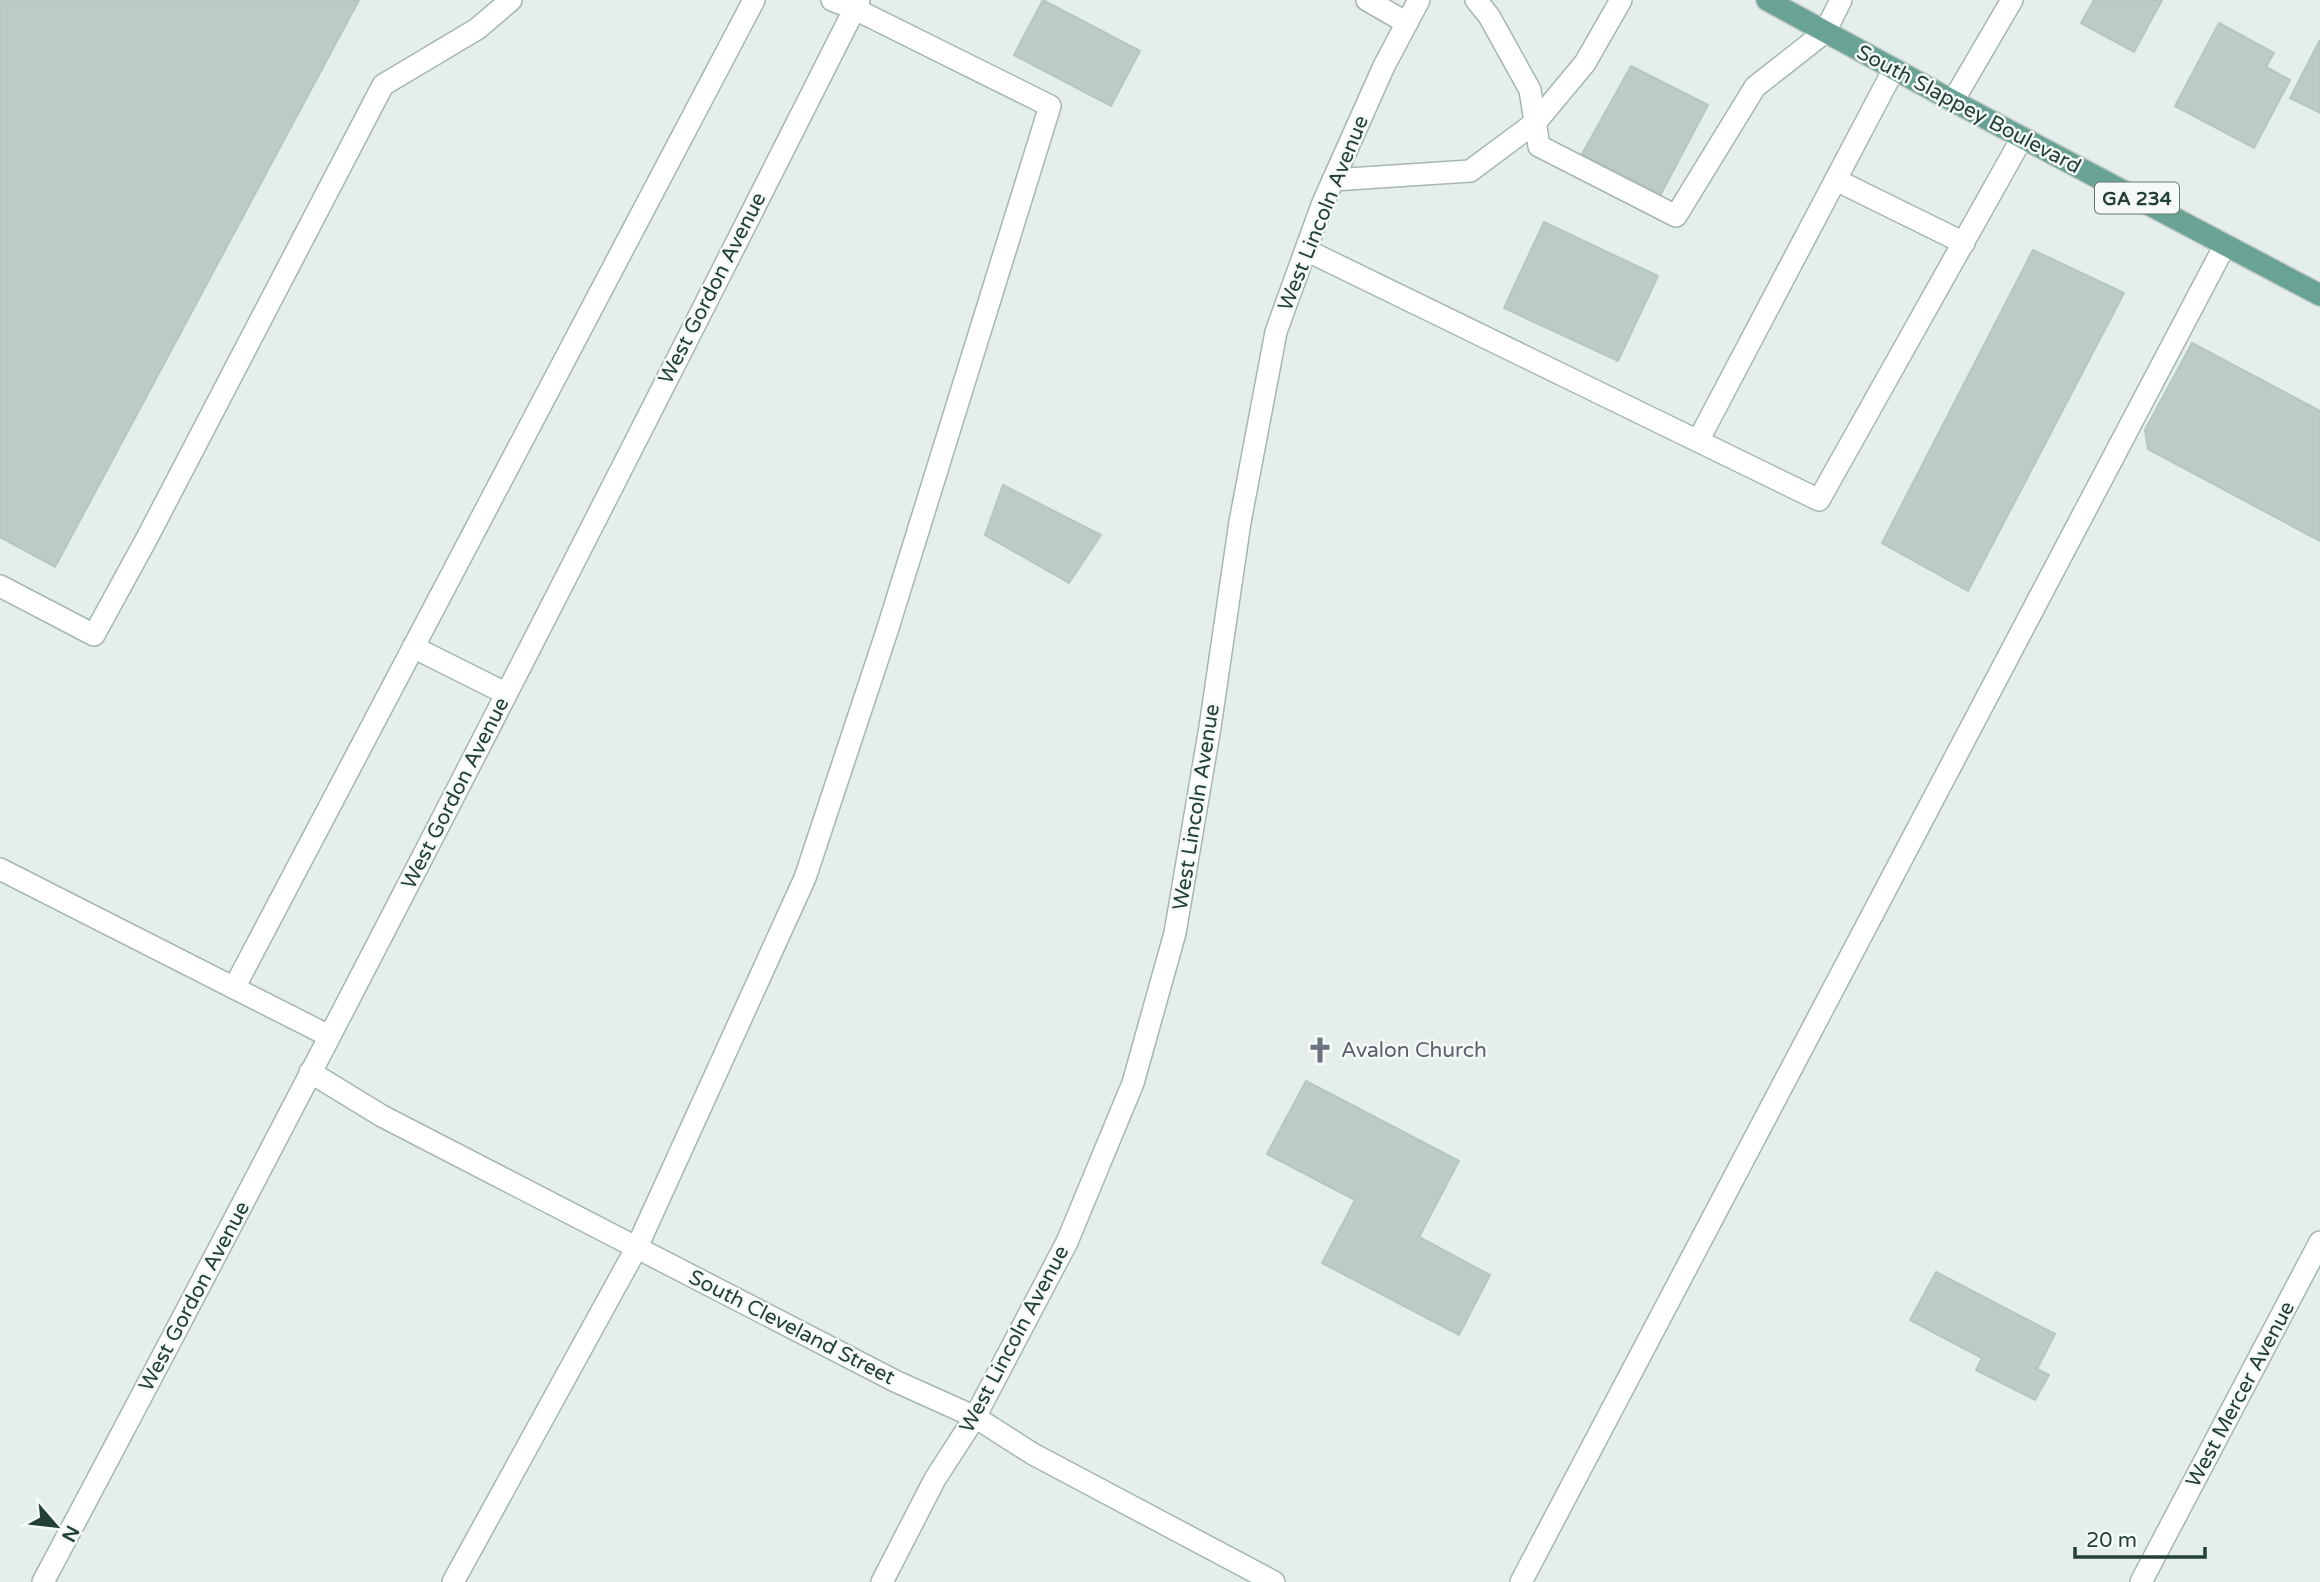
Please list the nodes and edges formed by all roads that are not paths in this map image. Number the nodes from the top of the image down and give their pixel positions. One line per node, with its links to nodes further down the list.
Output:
1 (511, 0): 25 (street)
2 (754, 0): 26 (street)
3 (832, 0): 11 (street)
4 (1367, 0): 12 (street)
5 (1419, 0): 12 (street, West Lincoln Avenue)
6 (1476, 0): 16 (street)
7 (1621, 0): 16 (street)
8 (1767, 0): 13 (main road, South Slappey Boulevard / GA 234)
9 (1841, 0): 13 (street)
10 (2012, 0): 15 (street)
11 (857, 4): 27 (street, West Gordon Avenue); 33 (street)
12 (1407, 23): 18 (street, West Lincoln Avenue)
13 (1825, 32): 14 (main road, South Slappey Boulevard / GA 234); 16 (street)
14 (1894, 69): 15 (main road, South Slappey Boulevard / GA 234); 19 (street)
15 (1953, 101): 17 (main road, South Slappey Boulevard / GA 234)
16 (1536, 122): 18 (street)
17 (2022, 138): 20 (street); 21 (main road, South Slappey Boulevard / GA 234)
18 (1333, 180): 22 (street, West Lincoln Avenue)
19 (1836, 180): 20 (street); 24 (street)
20 (1964, 243): 24 (street)
21 (2225, 245): 23 (main road, South Slappey Boulevard / GA 234); 39 (street)
22 (1306, 250): 24 (street); 34 (street, West Lincoln Avenue)
23 (2320, 295)
24 (1698, 441)
25 (0, 586)
26 (413, 647): 27 (street); 29 (street)
27 (505, 693): 30 (street, West Gordon Avenue)
28 (0, 869): 29 (street)
29 (234, 988): 30 (street)
30 (329, 1036): 31 (street, West Gordon Avenue)
31 (310, 1072): 33 (street, South Cleveland Street); 35 (street, West Gordon Avenue)
32 (2320, 1242): 40 (street, West Mercer Avenue)
33 (636, 1247): 34 (street, South Cleveland Street); 36 (street)
34 (975, 1418): 37 (street, West Lincoln Avenue); 38 (street, South Cleveland Street)
35 (43, 1582)
36 (453, 1582)
37 (882, 1582)
38 (1273, 1582)
39 (1521, 1582)
40 (2141, 1582)

